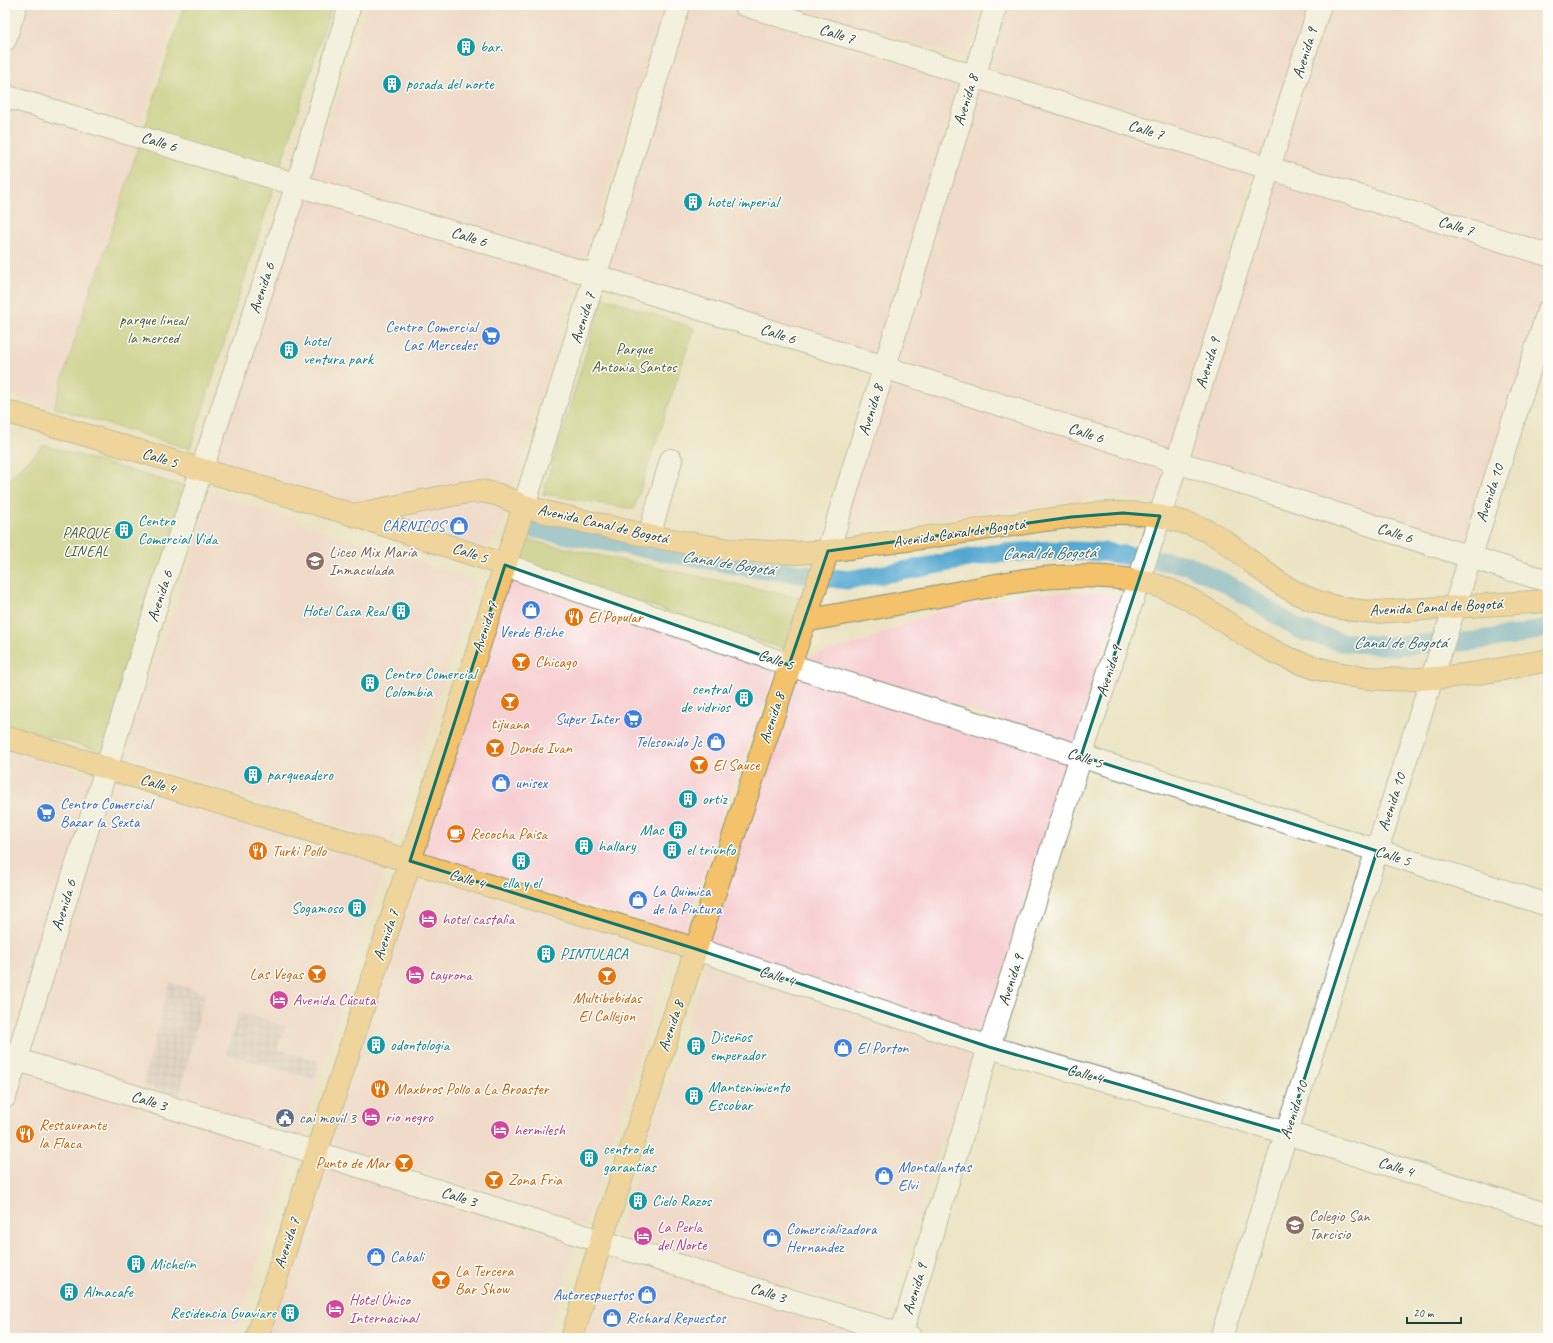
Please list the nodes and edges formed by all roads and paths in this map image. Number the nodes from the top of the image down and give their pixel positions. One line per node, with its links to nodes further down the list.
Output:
1 (16, 5): 7 (street)
2 (350, 5): 11 (street, Avenida 6)
3 (679, 5): 13 (street, Avenida 7)
4 (745, 5): 8 (street, Calle 7)
5 (996, 5): 8 (street, Avenida 8)
6 (1320, 5): 10 (street, Avenida 9)
7 (5, 40)
8 (973, 76): 10 (street, Calle 7); 15 (street, Avenida 8)
9 (5, 96): 11 (street, Calle 6)
10 (1269, 168): 12 (street, Calle 7); 18 (street, Avenida 9)
11 (297, 185): 13 (street, Calle 6); 19 (street, Avenida 6)
12 (1548, 255)
13 (596, 276): 15 (street, Calle 6); 20 (street, Avenida 7)
14 (1548, 311): 24 (street, Avenida 10)
15 (884, 367): 18 (street, Calle 6); 26 (street, Avenida 8)
16 (5, 411): 19 (main road, Calle 5)
17 (671, 460): 23 (street)
18 (1177, 462): 22 (street, Avenida 9); 24 (street, Calle 6)
19 (202, 470): 21 (main road, Calle 5); 37 (street, Avenida 6)
20 (524, 506): 21 (main road, Avenida Canal de Bogotá); 23 (main road, Avenida Canal de Bogotá); 25 (main road, Avenida 7)
21 (354, 515): 25 (main road, Calle 5)
22 (1160, 516): 26 (main road, Avenida Canal de Bogotá); 27 (street, Avenida 9); 30 (main road, Avenida Canal de Bogotá)
23 (649, 536): 26 (main road, Avenida Canal de Bogotá)
24 (1470, 557): 28 (street, Calle 6); 30 (street, Avenida 10)
25 (505, 565): 33 (street, Calle 5); 39 (main road, Avenida 7)
26 (821, 570): 31 (main road, Avenida 8)
27 (1142, 573): 31 (main road); 34 (main road); 36 (street, Avenida 9)
28 (1548, 581)
29 (1548, 601): 30 (main road, Avenida Canal de Bogotá)
30 (1455, 606): 34 (street, Avenida 10)
31 (805, 621): 33 (main road, Avenida 8)
32 (1548, 660): 34 (main road)
33 (789, 665): 36 (street, Calle 5); 41 (main road, Avenida 8)
34 (1433, 674): 38 (street, Avenida 10)
35 (5, 737): 37 (main road, Calle 4)
36 (1081, 756): 38 (street, Calle 5); 42 (street, Avenida 9)
37 (107, 768): 39 (main road, Calle 4); 43 (street, Avenida 6)
38 (1377, 851): 40 (street, Calle 5); 45 (street, Avenida 10)
39 (410, 861): 41 (main road, Calle 4); 46 (main road, Avenida 7)
40 (1548, 905)
41 (696, 949): 42 (street, Calle 4); 48 (main road, Avenida 8)
42 (990, 1047): 45 (street, Calle 4); 49 (street, Avenida 9)
43 (11, 1058): 44 (street, Avenida 6); 46 (street, Calle 3)
44 (5, 1097)
45 (1286, 1133): 47 (street, Calle 4); 52 (street, Avenida 10)
46 (316, 1153): 48 (street, Calle 3); 50 (main road, Avenida 7)
47 (1548, 1215)
48 (601, 1242): 49 (street, Calle 3); 51 (main road, Avenida 8)
49 (905, 1337)
50 (257, 1338)
51 (572, 1338)
52 (1221, 1338)

